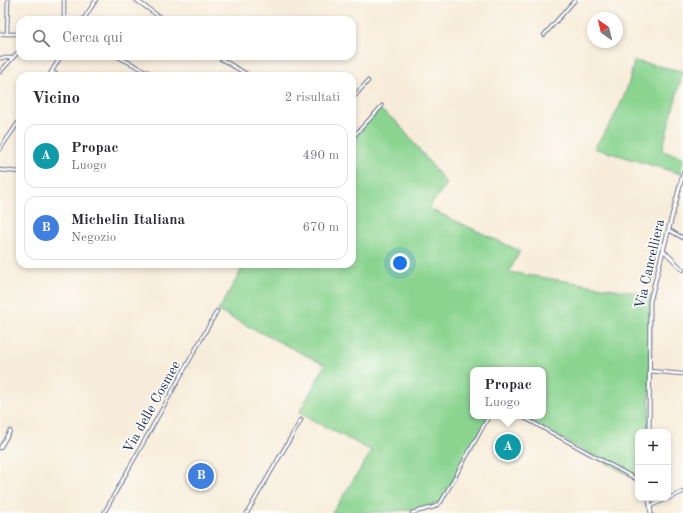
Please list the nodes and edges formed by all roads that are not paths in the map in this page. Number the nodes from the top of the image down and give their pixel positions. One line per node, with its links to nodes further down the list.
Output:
1 (8, 0): 10 (street)
2 (64, 0): 6 (street)
3 (96, 0): 7 (street)
4 (136, 0): 8 (street)
5 (575, 0): 12 (street)
6 (64, 16)
7 (86, 16)
8 (158, 16)
9 (0, 34): 10 (street)
10 (7, 34): 11 (street)
11 (16, 34)
12 (544, 35)
13 (16, 54): 15 (street)
14 (0, 58): 15 (street)
15 (12, 58): 19 (street)
16 (59, 60): 20 (street)
17 (124, 60): 21 (street)
18 (223, 60): 22 (street)
19 (0, 72)
20 (52, 72)
21 (148, 72)
22 (243, 72)
23 (368, 82): 24 (street)
24 (356, 95)
25 (382, 106): 27 (street)
26 (16, 126): 28 (street)
27 (356, 133)
28 (0, 149)
29 (0, 170): 30 (street)
30 (16, 172)
31 (683, 174): 32 (street, Via Cancelliera)
32 (668, 229): 33 (street); 34 (street, Via Cancelliera)
33 (683, 238)
34 (663, 250): 35 (street); 37 (street, Via Cancelliera)
35 (683, 270)
36 (218, 311): 49 (street, Via delle Cosmee)
37 (649, 372): 38 (street); 42 (street, Via Cancelliera)
38 (683, 374)
39 (487, 419): 51 (street)
40 (526, 419): 45 (street)
41 (300, 420): 50 (street)
42 (649, 429)
43 (10, 431): 44 (street)
44 (0, 448)
45 (635, 478)
46 (683, 492): 48 (street)
47 (650, 501): 48 (street)
48 (650, 506): 52 (street)
49 (104, 513)
50 (247, 513)
51 (412, 513)
52 (651, 513)

